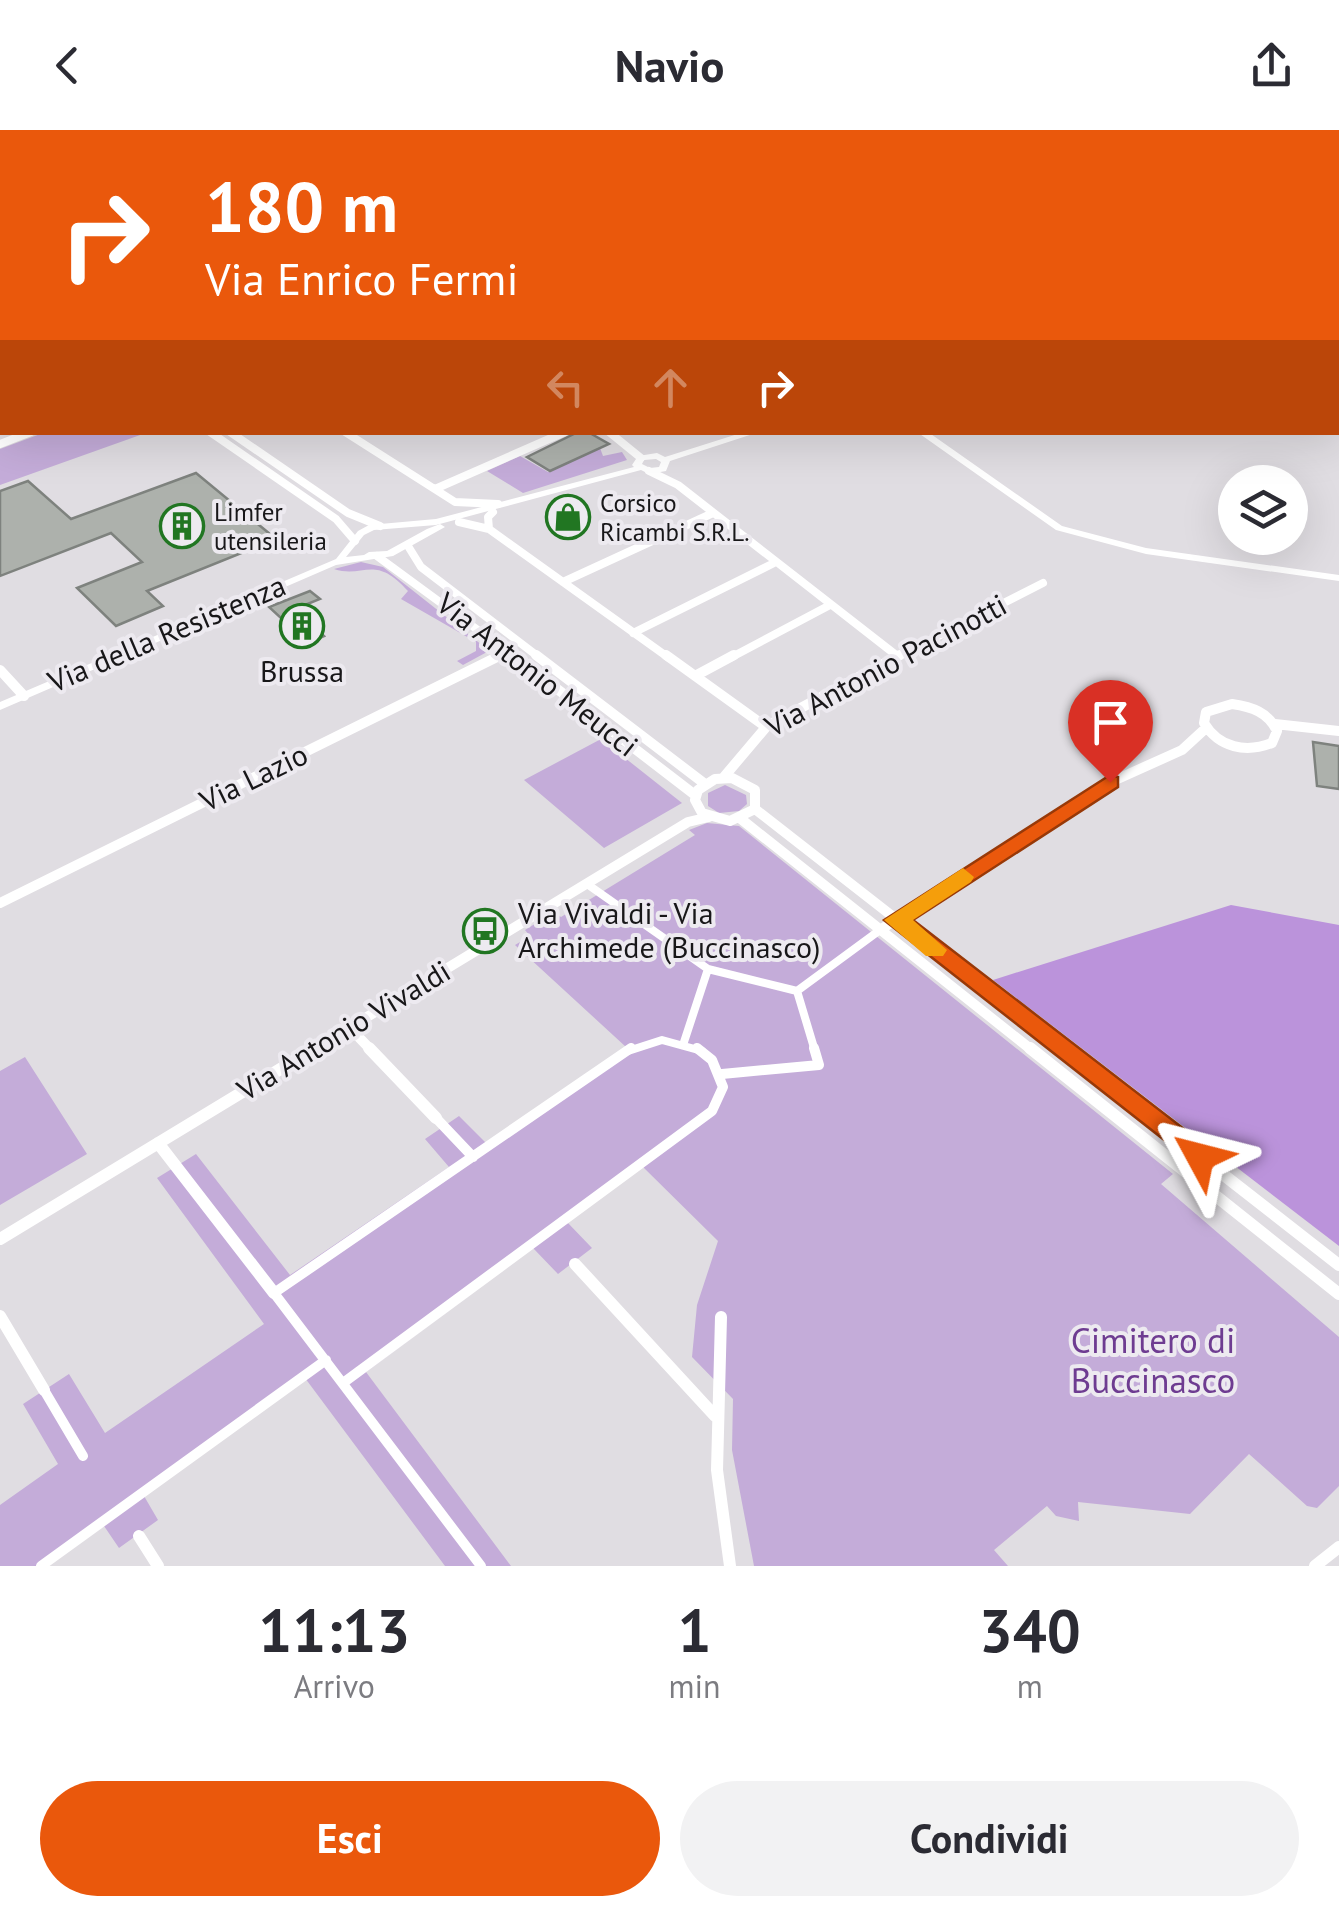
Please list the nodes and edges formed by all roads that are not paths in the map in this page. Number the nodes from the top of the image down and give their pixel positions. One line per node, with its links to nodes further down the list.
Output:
1 (214, 435): 19 (street)
2 (234, 435): 16 (street)
3 (350, 435): 11 (street)
4 (558, 435): 11 (street)
5 (612, 435): 9 (street)
6 (746, 435): 8 (street)
7 (925, 435): 24 (street)
8 (666, 462): 9 (street); 10 (street)
9 (643, 466): 10 (street); 13 (street)
10 (678, 485): 14 (street)
11 (436, 490): 12 (street)
12 (455, 502): 13 (street); 15 (street)
13 (497, 508): 15 (street); 18 (street)
14 (713, 513): 23 (street); 25 (street)
15 (456, 519): 17 (street); 18 (street); 20 (street, Via della Resistenza)
16 (380, 526): 17 (street); 19 (street, Via della Resistenza)
17 (396, 526): 20 (street)
18 (489, 529): 25 (street)
19 (355, 541): 21 (street); 22 (street, Via della Resistenza)
20 (410, 544): 21 (street, Via della Resistenza); 43 (street, Via Antonio Meucci)
21 (377, 556): 22 (street, Via della Resistenza); 29 (street, Via Antonio Meucci)
22 (334, 562): 33 (street, Via della Resistenza)
23 (776, 562): 27 (street); 28 (street)
24 (1339, 578)
25 (563, 582): 28 (street)
26 (1044, 583): 30 (street, Via Antonio Pacinotti)
27 (830, 605): 30 (street); 32 (street)
28 (633, 632): 32 (street)
29 (508, 652): 45 (street, Via Antonio Meucci); 50 (street, Via Lazio)
30 (896, 655): 36 (street, Via Antonio Pacinotti)
31 (0, 670): 33 (street)
32 (695, 676): 36 (street)
33 (24, 696): 34 (street, Via della Resistenza)
34 (0, 706)
35 (1275, 724): 37 (street); 38 (street); 39 (street)
36 (766, 727): 41 (street, Via Antonio Pacinotti)
37 (1206, 728): 39 (street); 40 (street)
38 (1339, 731)
39 (1232, 746): 40 (street)
40 (1182, 750): 51 (street)
41 (742, 760): 42 (street, Via Antonio Pacinotti); 44 (street, Via Antonio Pacinotti)
42 (723, 778): 43 (street); 44 (street)
43 (705, 784): 45 (street)
44 (748, 784): 46 (street)
45 (695, 795): 47 (street)
46 (756, 809): 48 (street); 51 (street)
47 (704, 814): 48 (street); 49 (street, Via Antonio Vivaldi)
48 (741, 819): 52 (street)
49 (587, 884): 53 (street); 55 (street, Via Antonio Vivaldi)
50 (0, 904)
51 (896, 920): 52 (street); 63 (street)
52 (880, 930): 54 (street); 65 (street)
53 (708, 970): 54 (street); 56 (street)
54 (797, 991): 57 (street)
55 (350, 1028): 58 (street); 59 (street, Via Antonio Vivaldi)
56 (684, 1042): 57 (street); 60 (street)
57 (722, 1074): 69 (street)
58 (436, 1118): 60 (street)
59 (158, 1144): 61 (street, Via Antonio Vivaldi); 64 (street)
60 (473, 1157): 64 (street)
61 (0, 1239)
62 (576, 1264): 71 (street)
63 (1339, 1265)
64 (274, 1293): 68 (street)
65 (1339, 1294)
66 (0, 1316): 70 (street)
67 (721, 1318): 71 (street)
68 (326, 1360): 69 (street); 75 (street)
69 (343, 1383): 77 (street)
70 (44, 1390): 72 (street)
71 (716, 1417): 78 (street)
72 (83, 1456)
73 (140, 1536): 76 (street)
74 (1339, 1546): 79 (street)
75 (41, 1566)
76 (158, 1566)
77 (481, 1566)
78 (730, 1566)
79 (1315, 1566)

